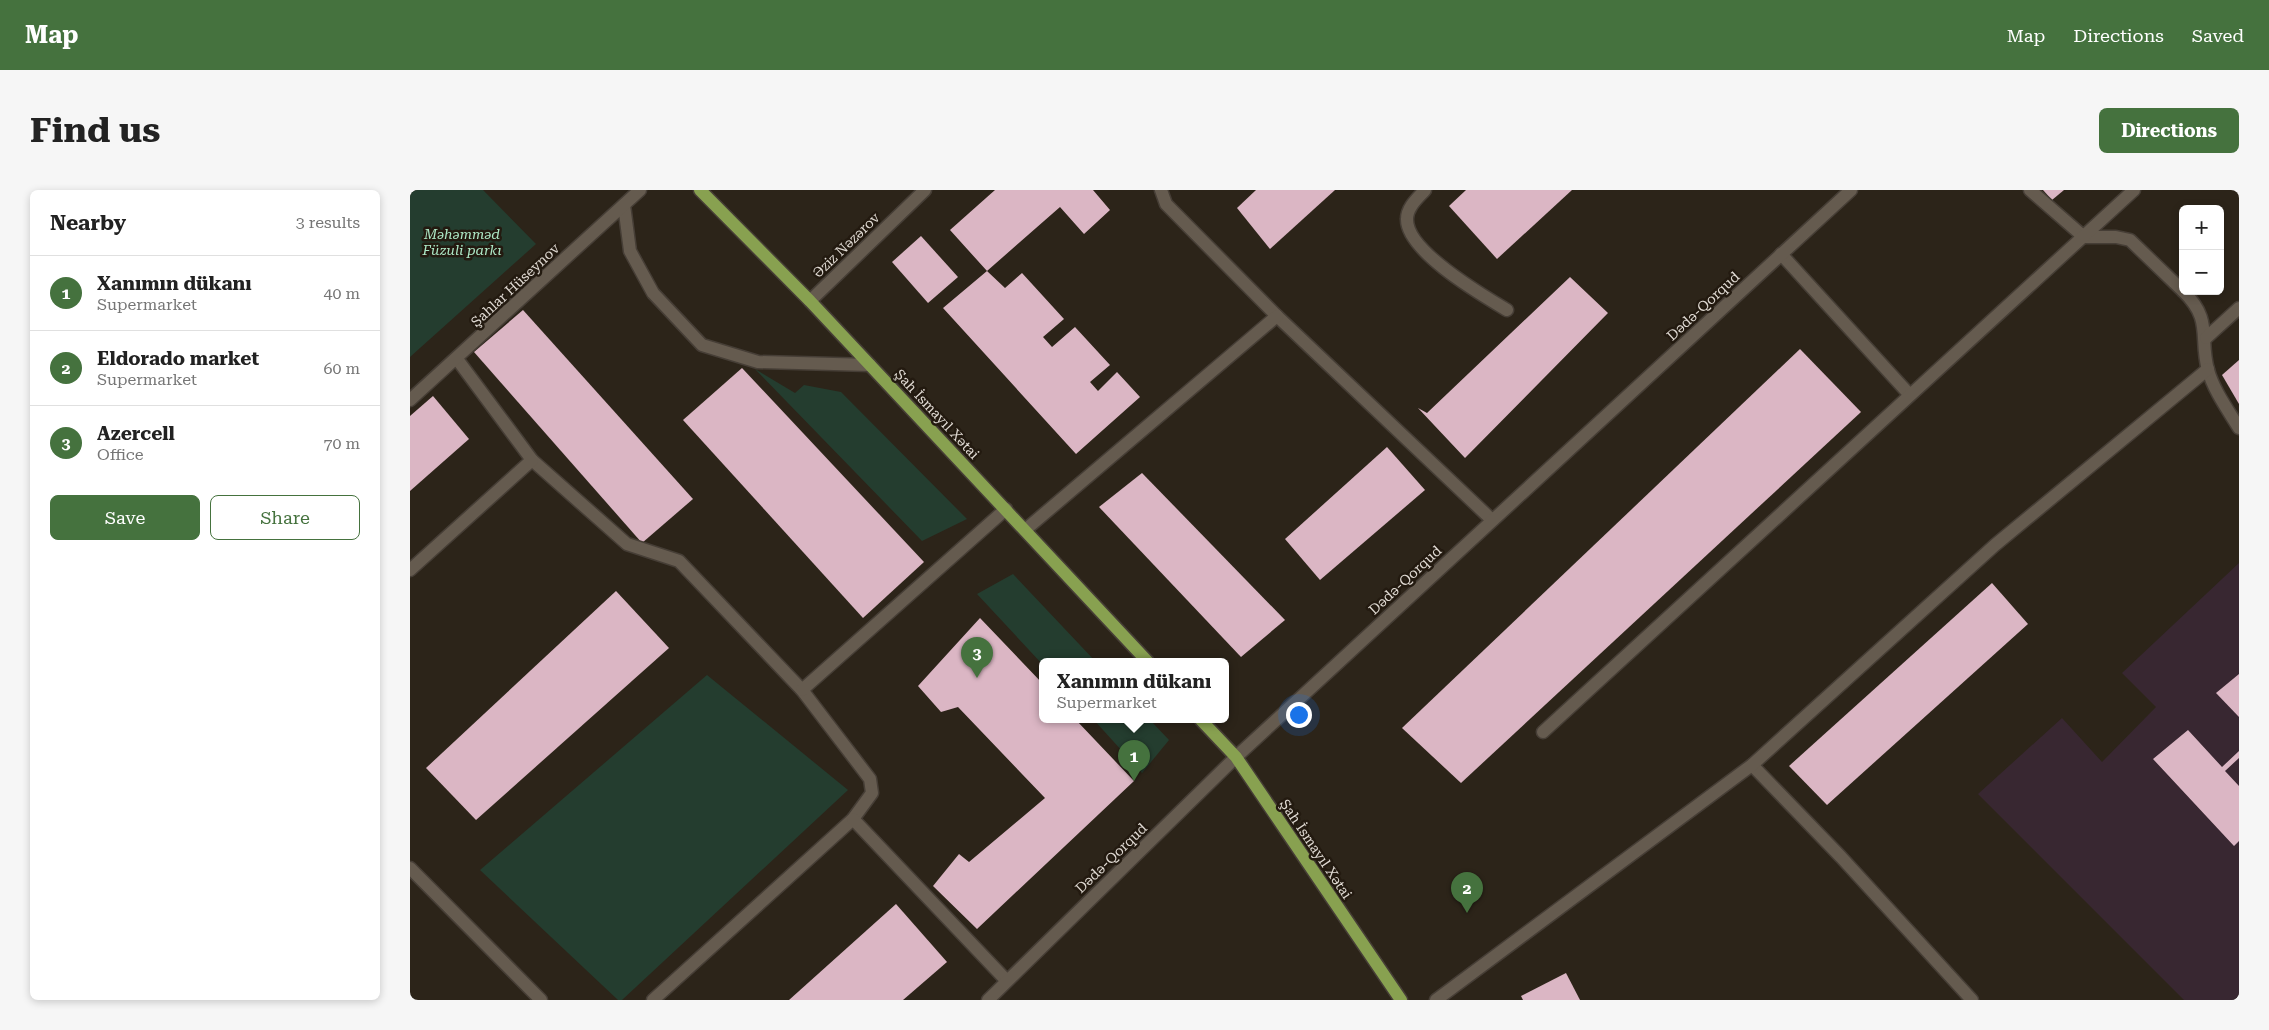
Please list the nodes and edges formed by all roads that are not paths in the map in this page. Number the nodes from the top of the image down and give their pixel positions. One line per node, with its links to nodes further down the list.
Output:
1 (640, 190): 9 (street, Şahlar Hüseynov)
2 (700, 190): 14 (main road, Şah İsmayıl Xətai)
3 (925, 190): 14 (street, Əziz Nəzərov)
4 (1162, 190): 17 (street)
5 (1425, 190): 16 (street)
6 (1851, 190): 11 (street, Dədə-Qorqud)
7 (2030, 190): 10 (street)
8 (2134, 190): 10 (street)
9 (624, 205): 19 (street, Şahlar Hüseynov); 20 (street)
10 (2084, 238): 12 (street); 22 (street)
11 (1781, 254): 22 (street); 27 (street, Dədə-Qorqud)
12 (2179, 287)
13 (2187, 295): 18 (street)
14 (810, 301): 20 (main road, Şah İsmayıl Xətai)
15 (2239, 308): 18 (street)
16 (1507, 310)
17 (1277, 316): 27 (street); 28 (street)
18 (2206, 338): 21 (street)
19 (457, 359): 23 (street, Şahlar Hüseynov); 25 (street)
20 (870, 365): 26 (main road, Şah İsmayıl Xətai)
21 (2208, 369): 24 (street); 35 (street)
22 (1909, 394): 33 (street)
23 (410, 400)
24 (2239, 428)
25 (532, 460): 29 (street); 31 (street)
26 (1006, 509): 28 (main road, Şah İsmayıl Xətai); 31 (street)
27 (1492, 520): 34 (street, Dədə-Qorqud)
28 (1025, 530): 30 (main road, Şah İsmayıl Xətai)
29 (410, 570)
30 (1144, 658)
31 (802, 690): 36 (street)
32 (1204, 723): 34 (main road, Şah İsmayıl Xətai)
33 (1543, 732)
34 (1236, 758): 38 (street, Dədə-Qorqud); 42 (main road, Şah İsmayıl Xətai)
35 (1752, 765): 43 (street); 44 (street)
36 (853, 819): 38 (street); 40 (street)
37 (410, 868): 39 (street)
38 (1006, 980): 41 (street, Dədə-Qorqud)
39 (541, 1000)
40 (653, 1000)
41 (988, 1000)
42 (1401, 1000)
43 (1436, 1000)
44 (1972, 1000)

